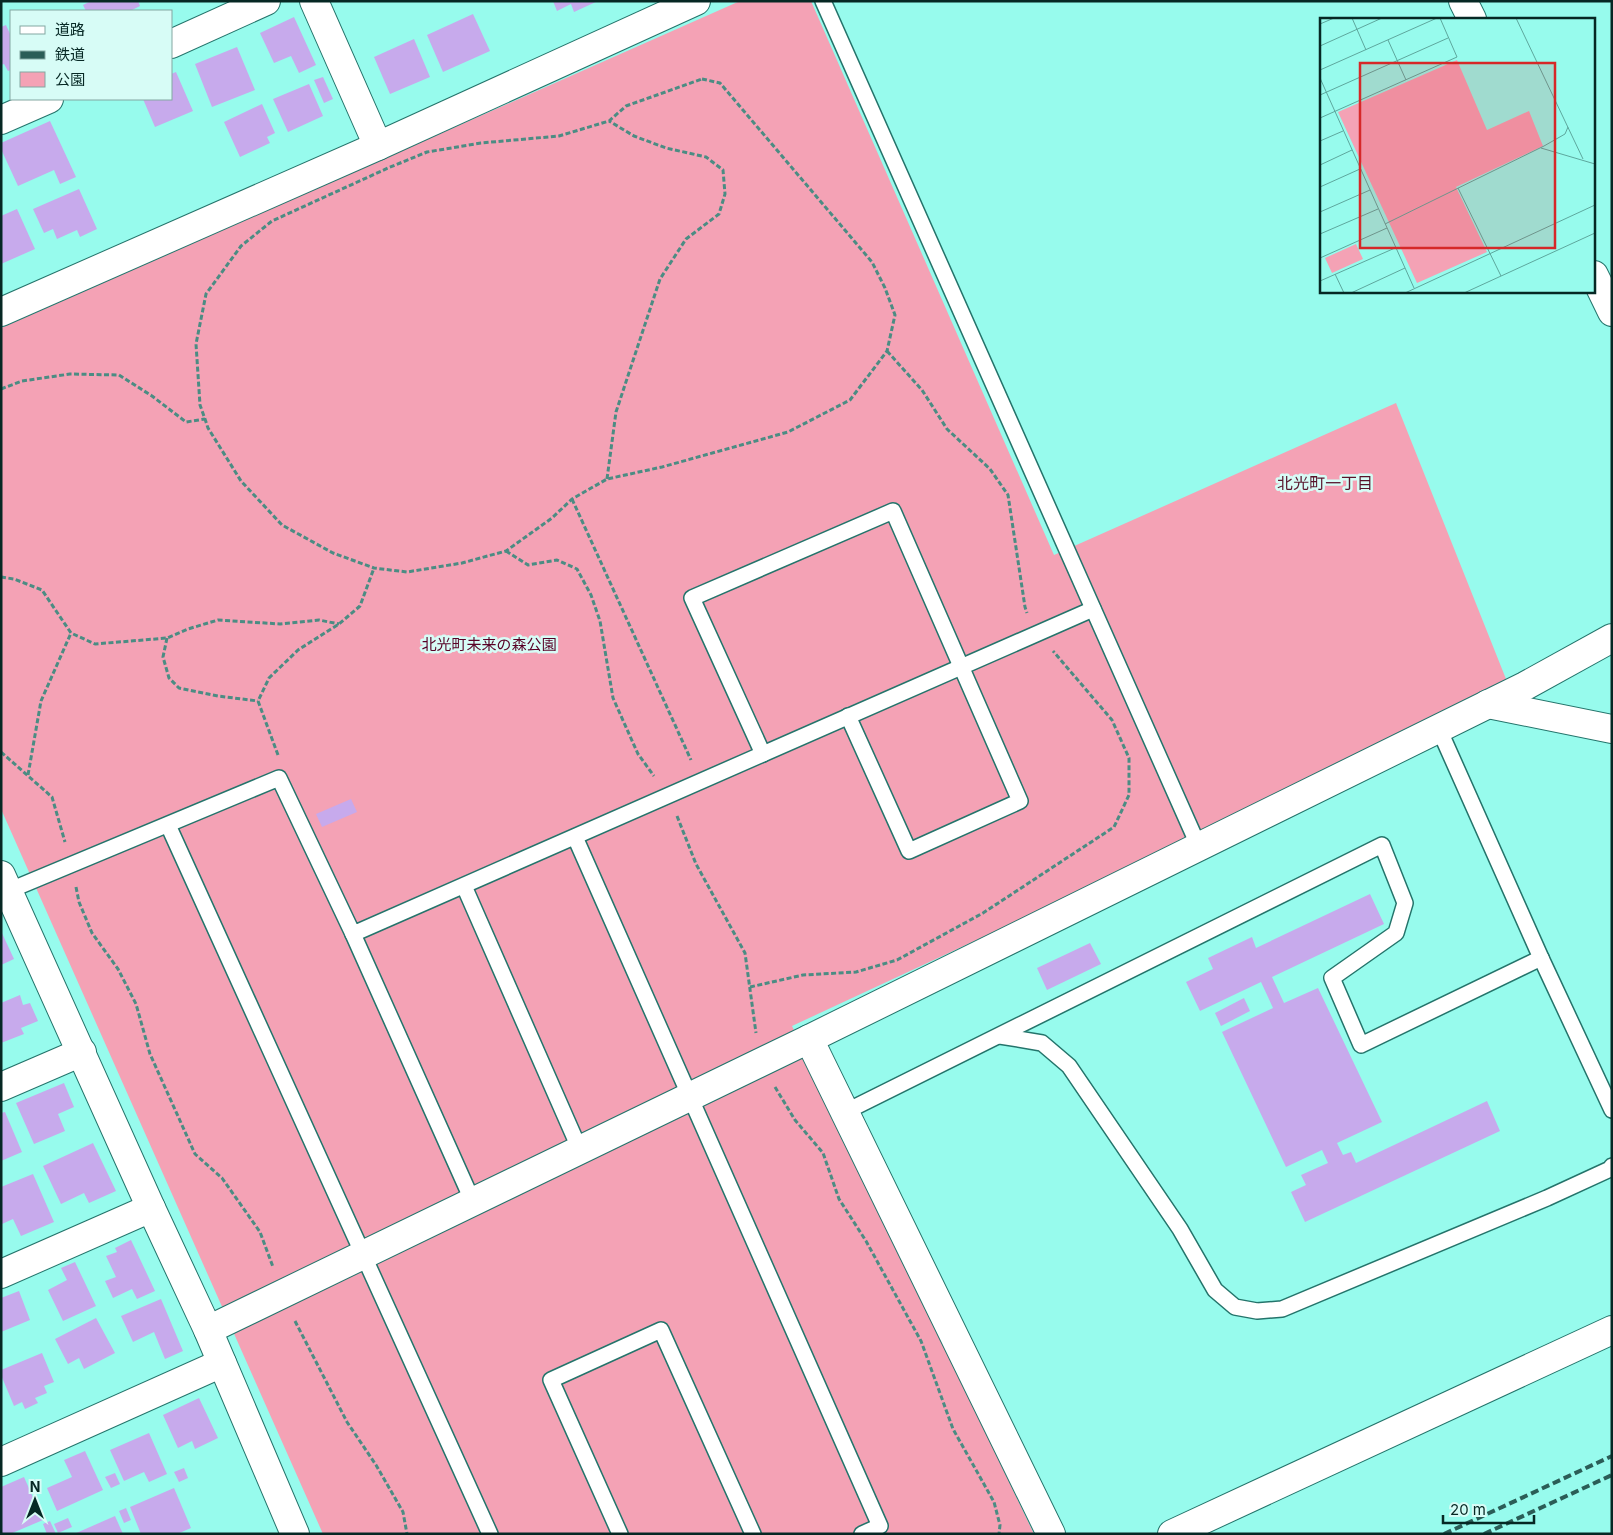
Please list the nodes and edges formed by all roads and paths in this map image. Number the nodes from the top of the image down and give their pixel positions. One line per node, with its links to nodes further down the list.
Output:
1 (266, 1): 7 (street)
2 (314, 1): 11 (street)
3 (696, 1): 11 (street)
4 (823, 1): 22 (lane)
5 (1463, 1): 6 (street)
6 (1472, 18)
7 (172, 44)
8 (47, 100): 9 (street)
9 (1, 120)
10 (609, 121): 16 (path); 17 (path); 17 (path)
11 (378, 146): 13 (street)
12 (1596, 280): 14 (street)
13 (1, 312)
14 (1612, 312)
15 (1, 389): 16 (path)
16 (204, 419): 20 (path)
17 (608, 479): 18 (path)
18 (572, 498): 19 (path); 37 (path)
19 (506, 550): 20 (path); 38 (path)
20 (374, 568): 23 (path)
21 (1, 577): 24 (path)
22 (1093, 608): 27 (lane); 41 (lane)
23 (340, 624): 25 (path); 28 (path)
24 (71, 633): 25 (path); 35 (path)
25 (167, 638): 28 (path)
26 (1612, 638): 29 (street)
27 (961, 667): 30 (lane); 30 (lane); 34 (lane)
28 (258, 701): 36 (path)
29 (1488, 704): 31 (street); 32 (street)
30 (848, 716): 34 (lane)
31 (1439, 729): 41 (street); 46 (lane)
32 (1612, 729)
33 (1, 752): 35 (path)
34 (763, 754): 37 (lane)
35 (28, 775): 42 (path)
36 (280, 778): 39 (lane); 45 (lane)
37 (701, 781): 38 (lane)
38 (668, 795): 40 (lane); 50 (path)
39 (168, 825): 42 (lane); 59 (lane)
40 (575, 837): 44 (lane); 52 (lane)
41 (1199, 847): 48 (street)
42 (71, 865): 43 (lane); 61 (path)
43 (4, 883): 49 (street)
44 (464, 886): 45 (lane); 55 (lane)
45 (353, 934): 57 (lane)
46 (1542, 958): 47 (lane); 53 (lane)
47 (1000, 1036): 54 (lane); 56 (lane)
48 (810, 1039): 50 (street); 54 (street)
49 (82, 1052): 51 (street); 58 (street)
50 (760, 1062): 52 (street); 72 (path)
51 (1, 1087)
52 (690, 1097): 55 (street); 71 (lane)
53 (1612, 1110)
54 (845, 1112): 73 (street)
55 (580, 1150): 57 (street)
56 (1612, 1166)
57 (473, 1202): 59 (street)
58 (151, 1208): 60 (street); 62 (street)
59 (363, 1255): 61 (street); 68 (lane)
60 (1, 1274)
61 (283, 1294): 62 (street); 67 (path)
62 (208, 1330): 64 (street)
63 (1612, 1330): 74 (street)
64 (222, 1363): 65 (street); 66 (street)
65 (1, 1462)
66 (289, 1532)
67 (407, 1534)
68 (490, 1534)
69 (620, 1534): 70 (lane)
70 (753, 1534)
71 (862, 1534)
72 (999, 1534)
73 (1052, 1534)
74 (1172, 1534)

